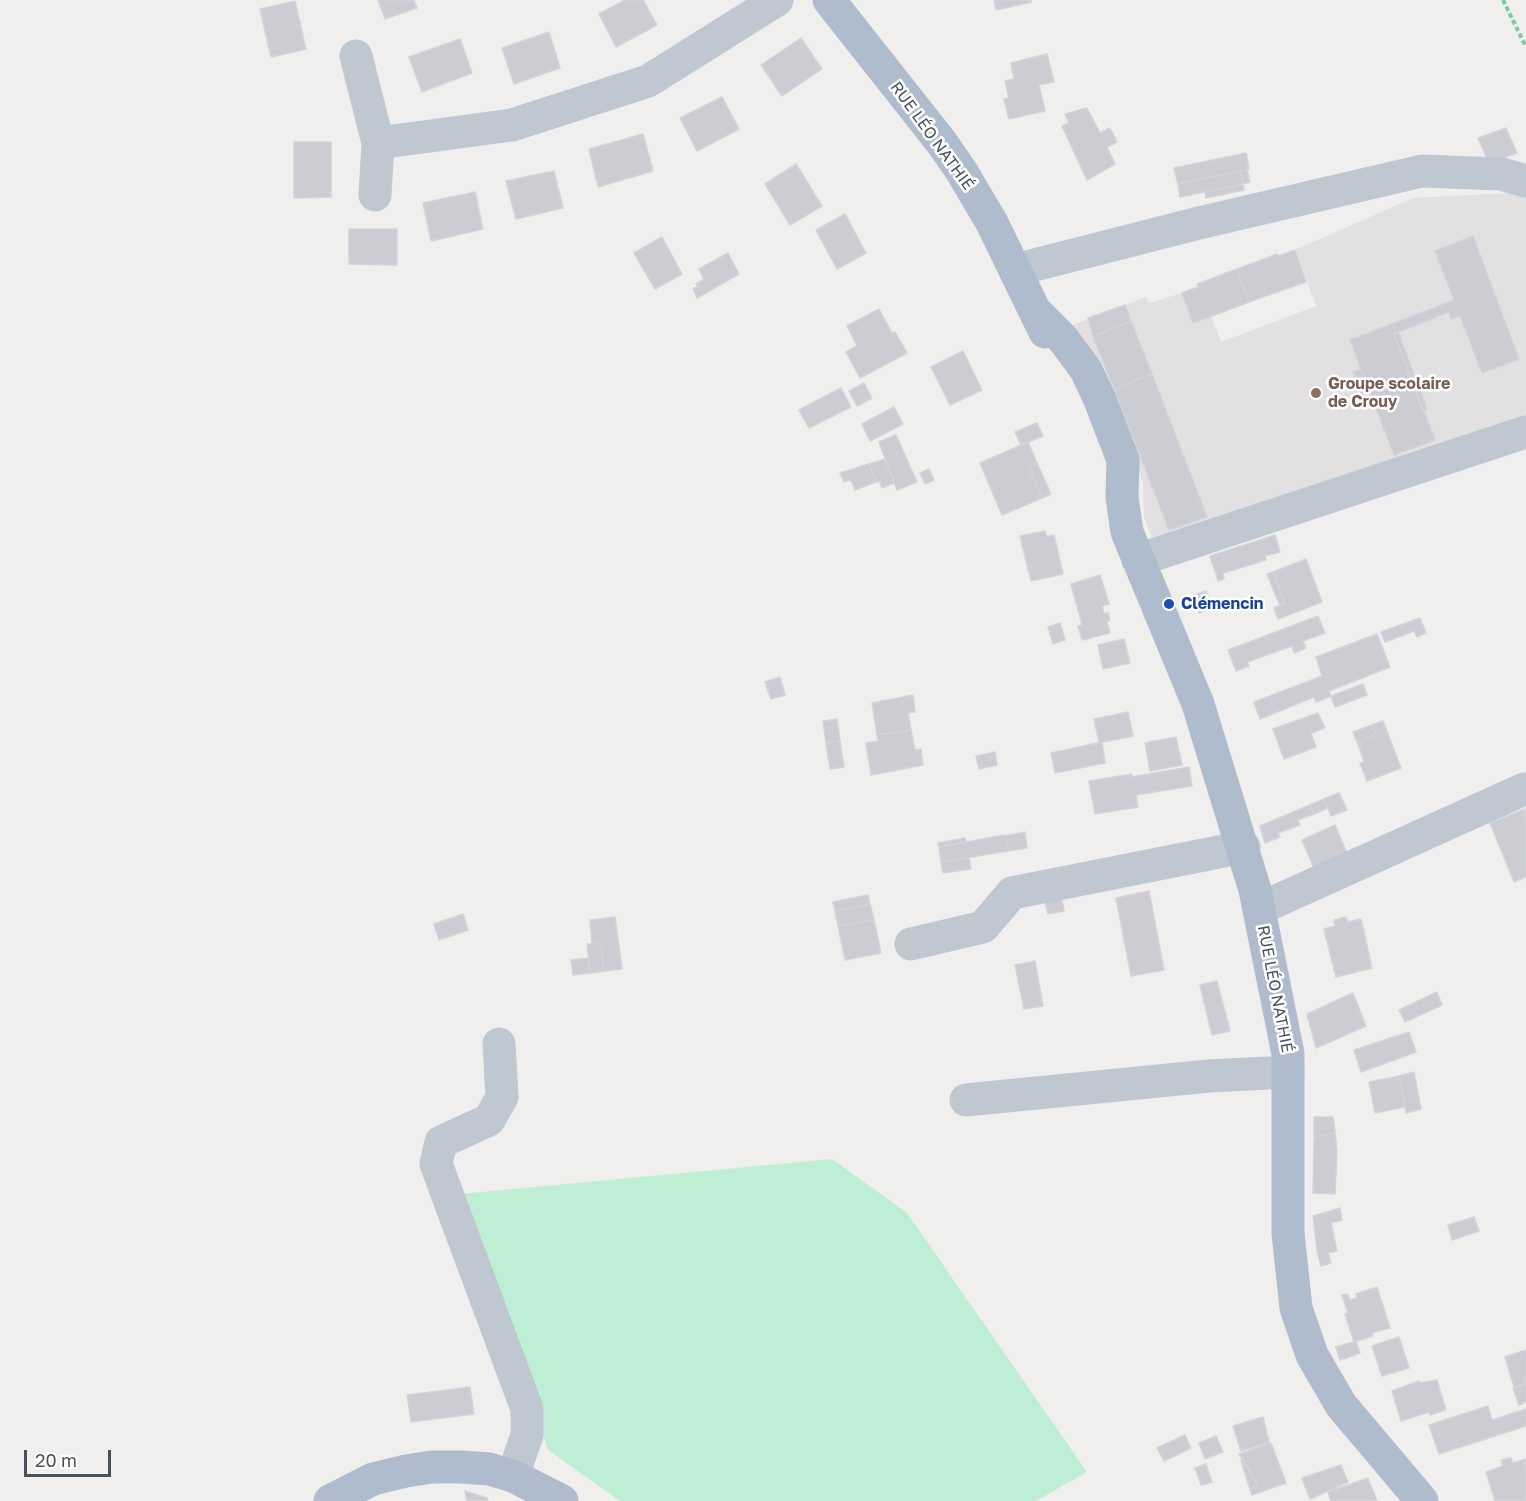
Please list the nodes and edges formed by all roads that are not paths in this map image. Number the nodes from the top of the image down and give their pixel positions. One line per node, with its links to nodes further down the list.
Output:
1 (777, 0): 4 (street)
2 (830, 0): 7 (main road, RUE LÉO NATHIÉ)
3 (356, 56): 4 (street)
4 (378, 143): 6 (street)
5 (1526, 181): 7 (street)
6 (375, 195)
7 (1015, 270): 9 (main road, RUE LÉO NATHIÉ)
8 (1526, 432): 9 (street)
9 (1138, 560): 11 (main road, RUE LÉO NATHIÉ)
10 (1524, 789): 12 (street)
11 (1244, 847): 12 (main road, RUE LÉO NATHIÉ); 13 (street)
12 (1259, 909): 15 (main road, RUE LÉO NATHIÉ)
13 (911, 944)
14 (499, 1044): 17 (street)
15 (1288, 1072): 16 (street); 20 (main road, RUE LÉO NATHIÉ)
16 (966, 1100)
17 (513, 1476): 18 (main road); 19 (main road)
18 (330, 1501)
19 (562, 1501)
20 (1422, 1501)

